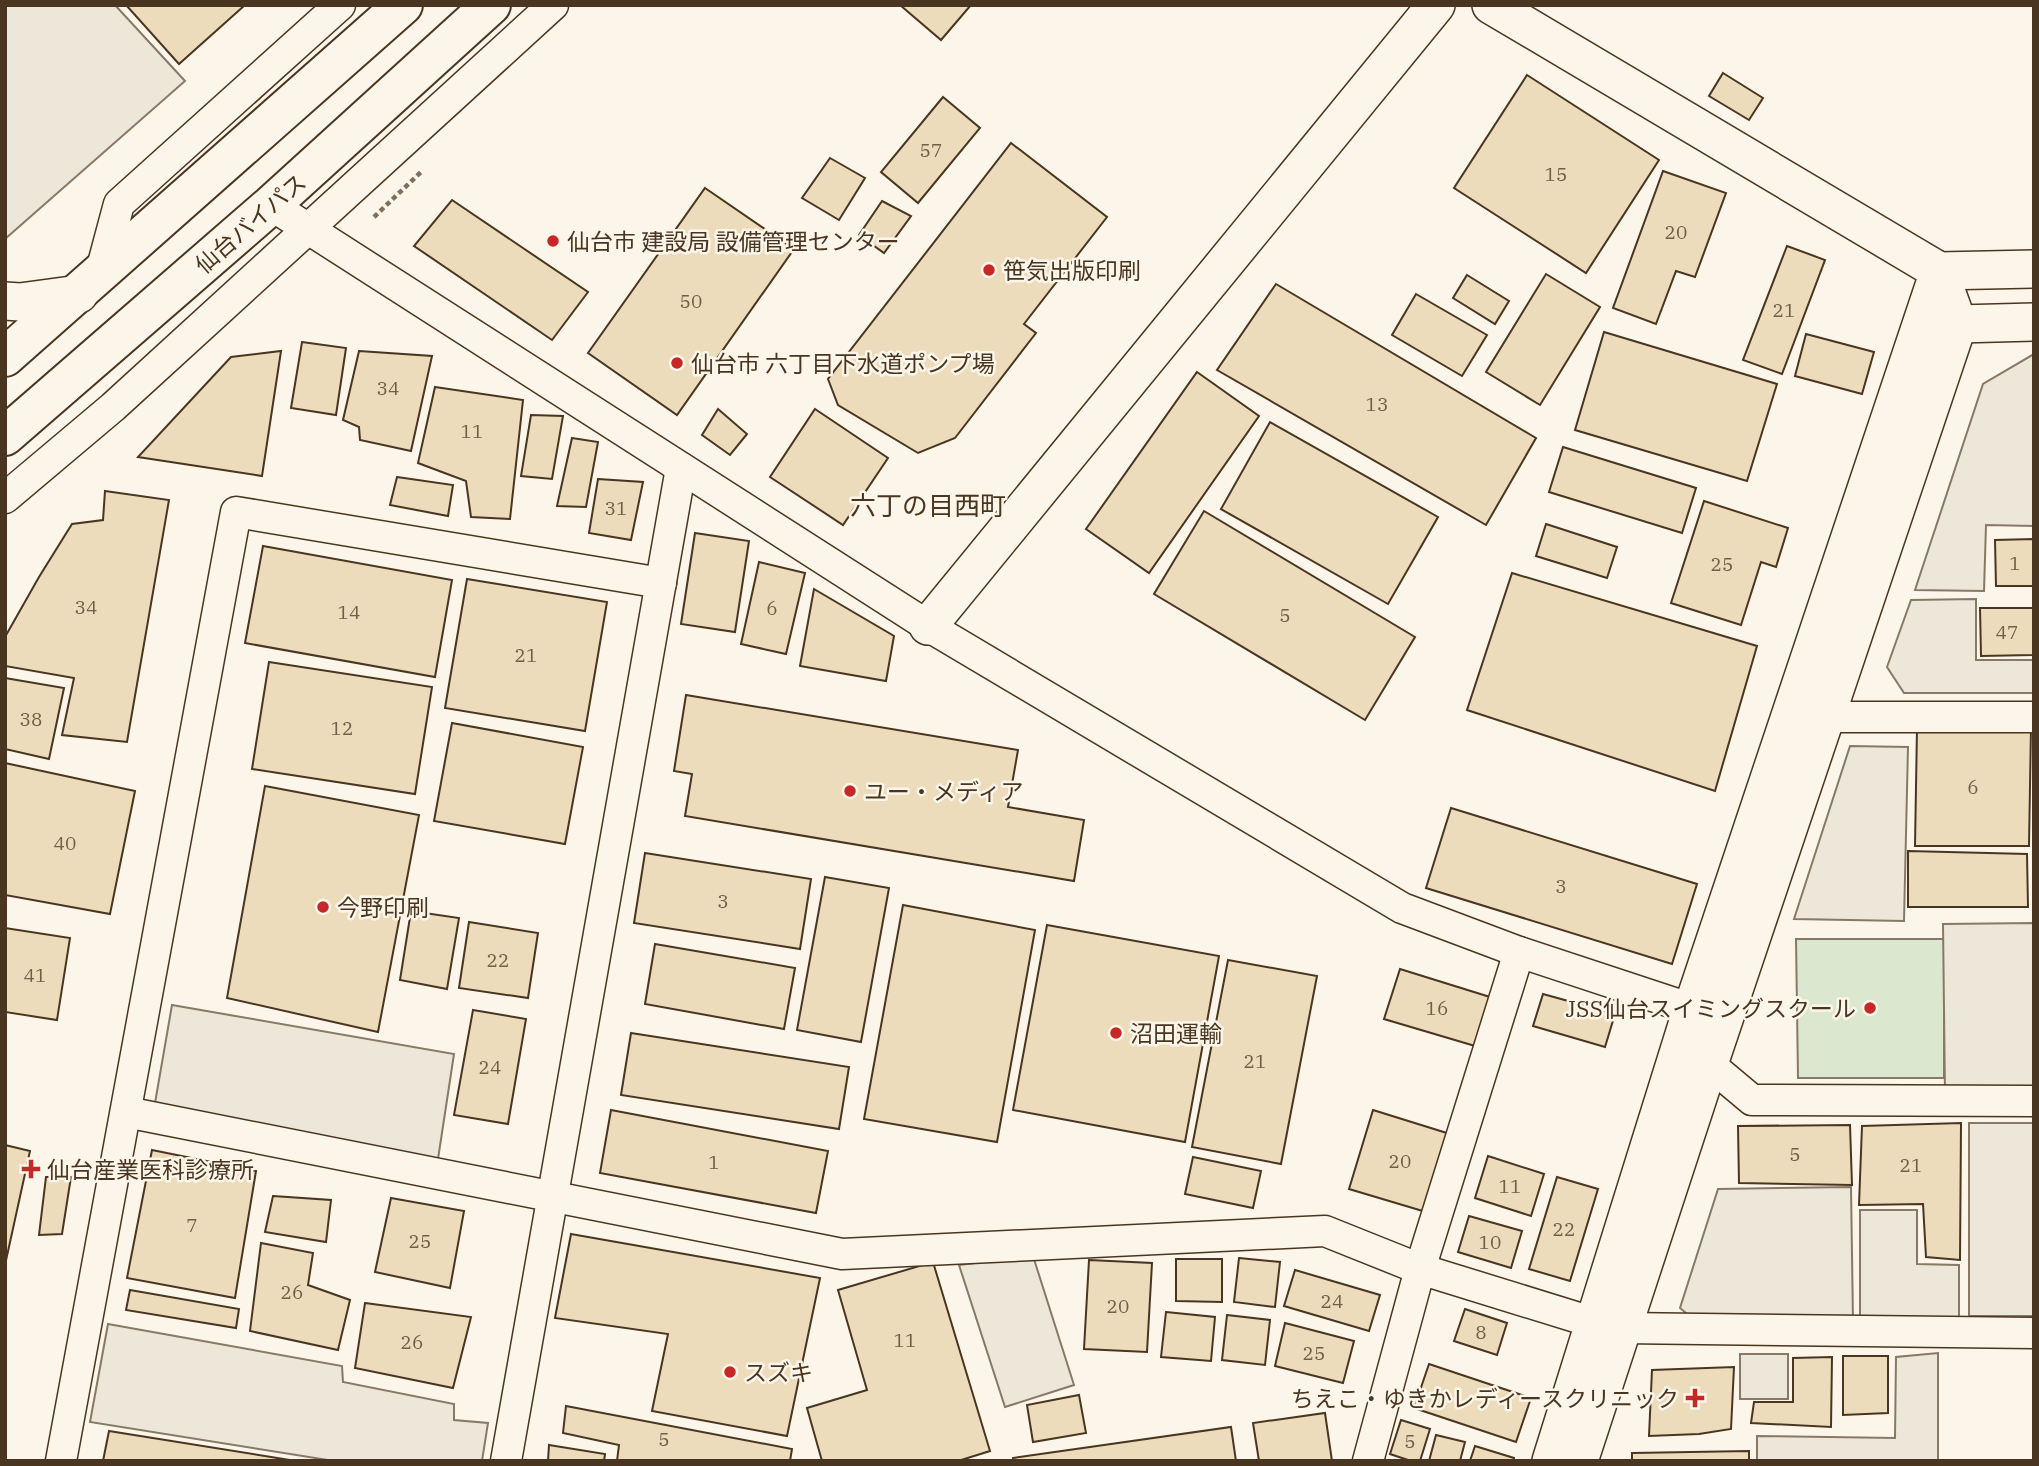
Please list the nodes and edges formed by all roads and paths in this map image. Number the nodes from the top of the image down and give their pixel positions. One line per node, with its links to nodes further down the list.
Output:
1 (340, 5): 11 (street)
2 (403, 5): 11 (highway)
3 (491, 5): 7 (highway, 仙台バイパス)
4 (553, 5): 8 (street)
5 (1436, 5): 20 (street)
6 (1492, 5): 10 (street)
7 (271, 205): 8 (street); 16 (highway, 仙台バイパス)
8 (310, 230): 17 (street); 18 (street)
9 (2034, 269): 10 (street)
10 (1939, 271): 14 (street); 24 (street)
11 (89, 284): 12 (street); 15 (highway)
12 (5, 300)
13 (2034, 322): 14 (street)
14 (1958, 324): 21 (street)
15 (5, 357)
16 (5, 436)
17 (681, 468): 19 (street); 20 (street)
18 (5, 498)
19 (661, 583): 27 (street); 28 (street)
20 (928, 626): 23 (street)
21 (1826, 717): 22 (street); 25 (street)
22 (2034, 717)
23 (1519, 952): 24 (street); 29 (street)
24 (1692, 1009): 25 (street); 30 (street)
25 (1709, 1064): 26 (street); 30 (street)
26 (2034, 1101)
27 (126, 1112): 28 (street); 32 (street)
28 (552, 1197): 29 (street); 33 (street)
29 (1420, 1269): 30 (street); 34 (street)
30 (1609, 1325): 31 (street); 35 (street); 36 (street)
31 (2034, 1334)
32 (61, 1461)
33 (506, 1461)
34 (1368, 1461)
35 (1551, 1461)
36 (1579, 1461)

